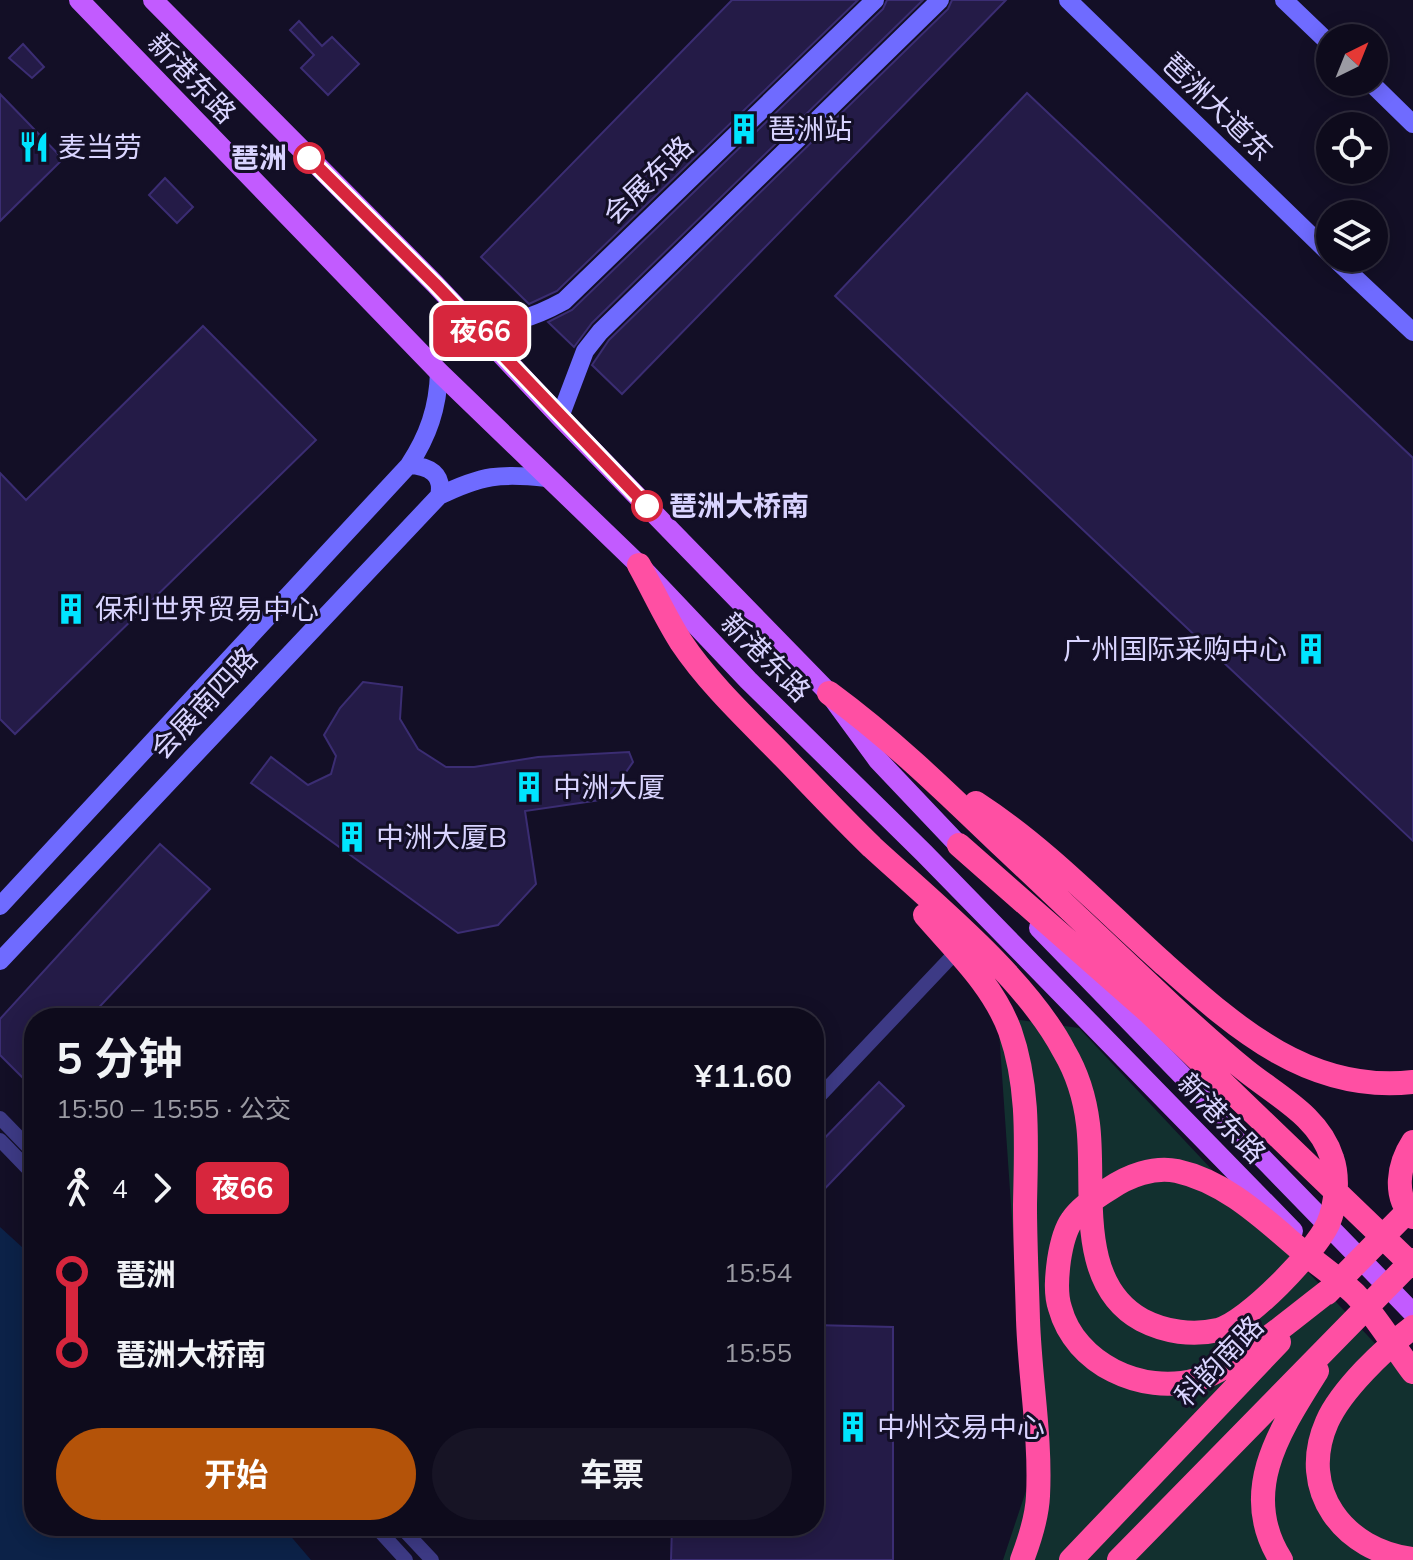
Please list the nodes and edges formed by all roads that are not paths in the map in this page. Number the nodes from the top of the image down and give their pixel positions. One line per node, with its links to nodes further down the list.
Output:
1 (79, 0): 16 (main road, 新港东路)
2 (153, 0): 14 (main road, 新港东路)
3 (875, 0): 14 (street, 会展东路)
4 (940, 0): 17 (street)
5 (1068, 0): 9 (street, 琶洲大道东)
6 (1092, 0): 9 (street)
7 (1284, 0): 8 (street)
8 (1316, 31)
9 (1117, 48): 12 (street, 琶洲大道东)
10 (1384, 96): 11 (street)
11 (1413, 124)
12 (1316, 241)
13 (1349, 272): 15 (street, 琶洲大道东)
14 (473, 323): 17 (main road, 新港东路)
15 (1413, 332)
16 (439, 372): 18 (street, 会展南四路); 19 (main road, 新港东路)
17 (560, 417): 22 (main road, 新港东路)
18 (409, 465): 20 (street); 26 (street, 会展南四路)
19 (547, 478): 20 (street, 会展南四路); 21 (main road, 新港东路)
20 (439, 496): 28 (street, 会展南四路)
21 (639, 565): 24 (highway); 40 (main road, 新港东路)
22 (829, 693): 23 (highway); 25 (main road, 新港东路)
23 (923, 770): 24 (highway); 29 (highway)
24 (857, 833): 27 (highway)
25 (959, 845): 39 (highway); 41 (main road, 新港东路)
26 (0, 906)
27 (957, 951): 30 (street); 54 (highway)
28 (0, 961)
29 (1413, 1082)
30 (824, 1091)
31 (0, 1118): 34 (street)
32 (0, 1140): 35 (street)
33 (1413, 1142): 37 (highway)
34 (24, 1143)
35 (24, 1165)
36 (1413, 1206): 43 (highway, 科韵南路)
37 (1413, 1217)
38 (1413, 1260): 45 (highway)
39 (1413, 1266)
40 (1355, 1295): 43 (highway); 44 (main road, 新港东路); 46 (highway)
41 (1413, 1313)
42 (1413, 1327): 51 (highway)
43 (1278, 1334): 55 (highway, 科韵南路)
44 (1413, 1355)
45 (1311, 1370): 56 (highway); 57 (highway)
46 (1413, 1372)
47 (384, 1536): 50 (street)
48 (404, 1536): 50 (street)
49 (414, 1536): 53 (street)
50 (395, 1548): 52 (street)
51 (1413, 1559)
52 (406, 1560)
53 (432, 1560)
54 (1022, 1560)
55 (1071, 1560)
56 (1119, 1560)
57 (1281, 1560)

